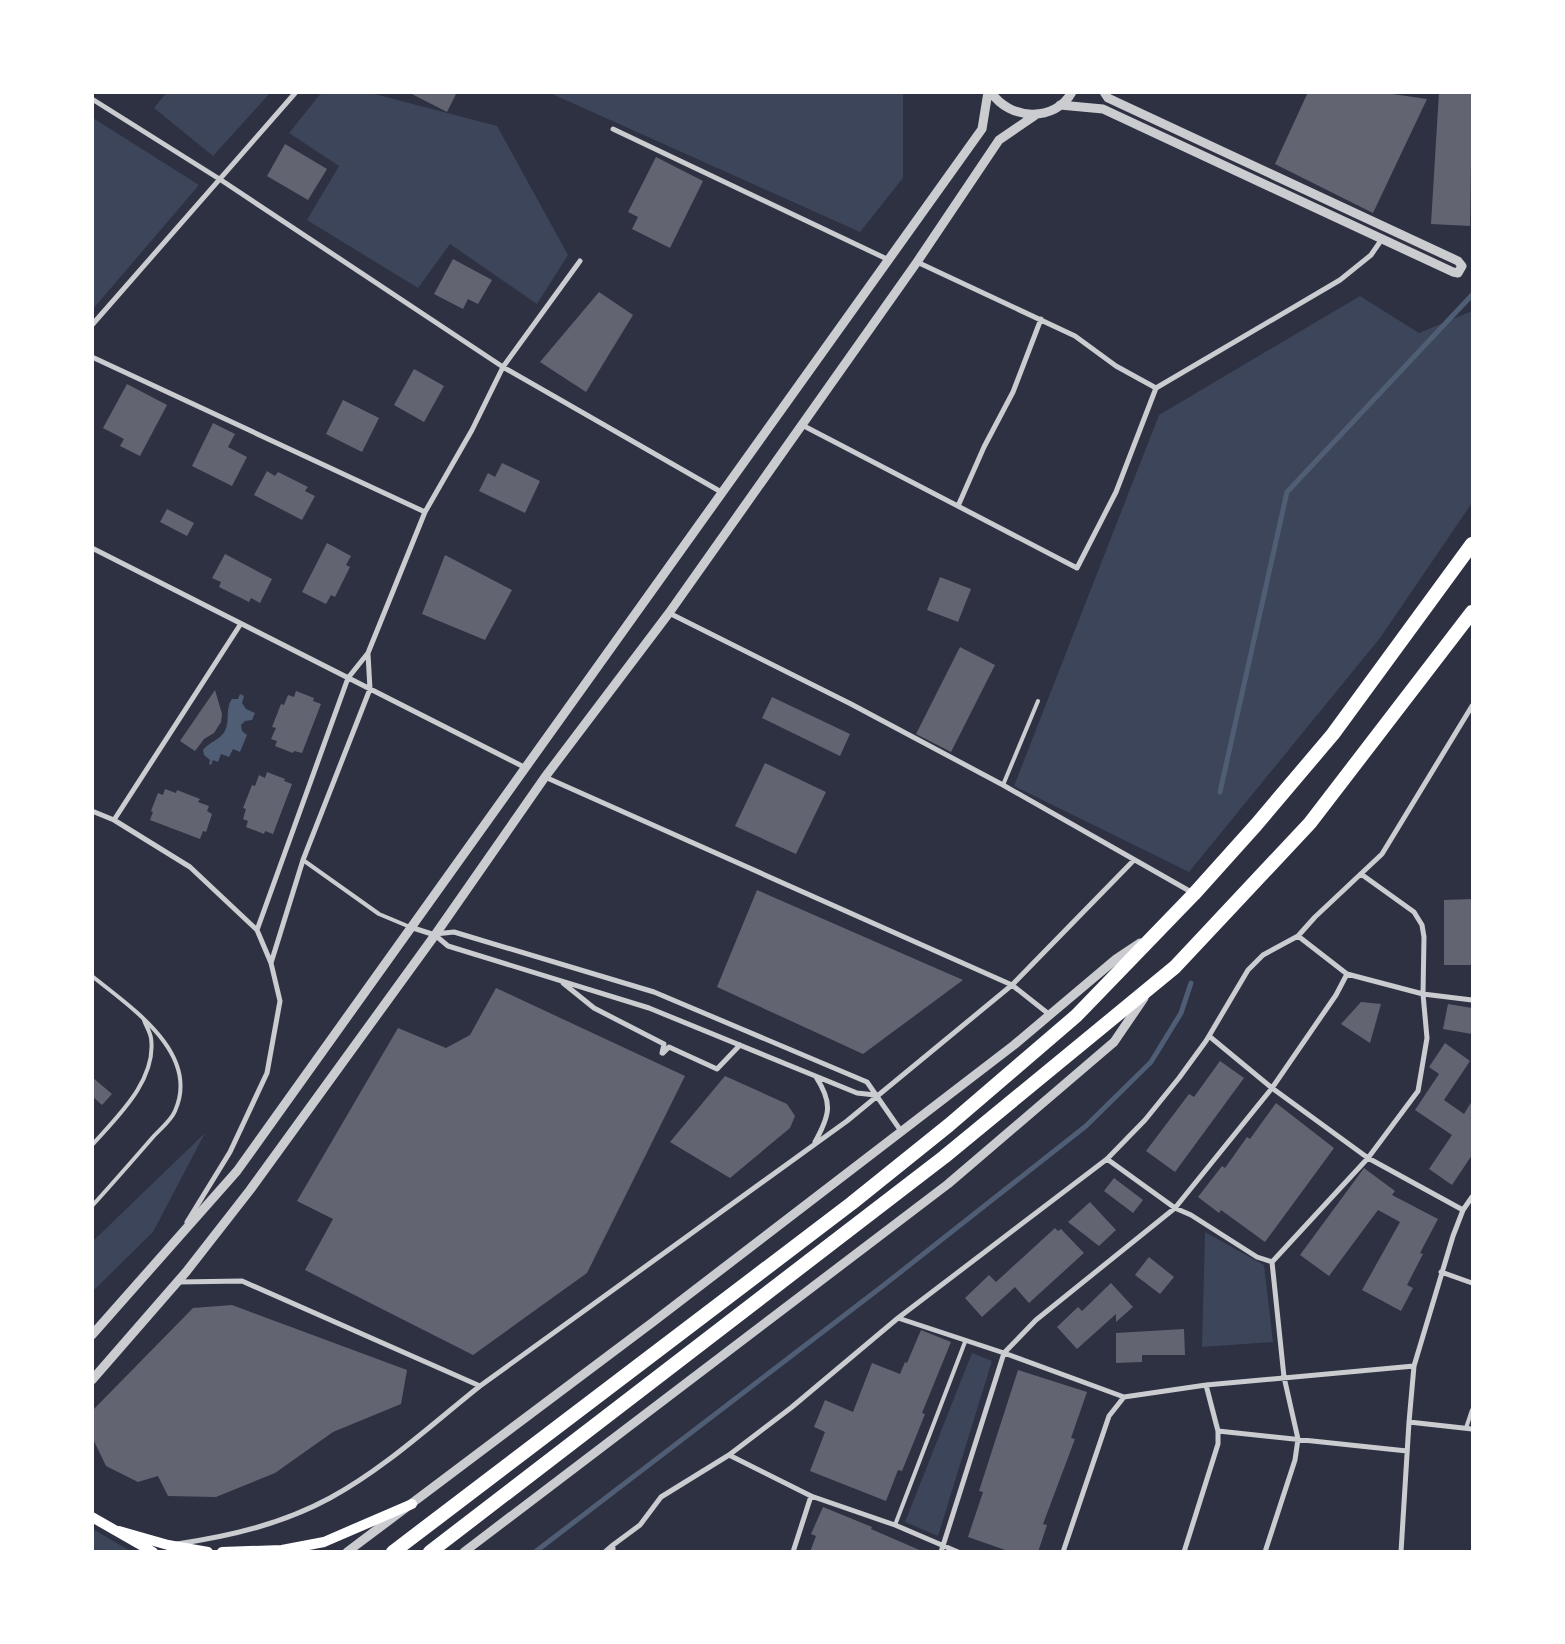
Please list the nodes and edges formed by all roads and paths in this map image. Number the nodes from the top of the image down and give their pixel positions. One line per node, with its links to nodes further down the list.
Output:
1 (296, 92): 9 (street)
2 (990, 92): 7 (street); 12 (street)
3 (1072, 92): 6 (street)
4 (1104, 92): 10 (street)
5 (92, 99): 9 (street)
6 (1060, 105): 7 (street); 10 (street)
7 (1037, 114): 13 (street)
8 (613, 129): 12 (street)
9 (221, 180): 15 (street); 17 (street)
10 (1382, 239): 18 (street)
11 (580, 261): 17 (street)
12 (889, 261): 20 (street)
13 (917, 262): 14 (street); 19 (street)
14 (1041, 318): 18 (street); 21 (street)
15 (92, 325)
16 (92, 357): 22 (street)
17 (503, 367): 20 (street); 22 (street)
18 (1156, 388): 21 (street)
19 (801, 424): 21 (street); 25 (street)
20 (723, 493): 33 (street)
21 (958, 506)
22 (426, 512): 28 (street)
23 (1472, 544): 41 (highway)
24 (92, 548): 27 (street)
25 (668, 613): 34 (street); 35 (street)
26 (1472, 613): 52 (highway)
27 (240, 625): 29 (street); 37 (street)
28 (368, 653): 29 (street); 30 (street)
29 (348, 678): 30 (street); 43 (street)
30 (370, 689): 33 (street); 38 (street)
31 (1038, 701): 35 (lane)
32 (1472, 706): 40 (street)
33 (526, 768): 42 (street)
34 (544, 777): 45 (street); 51 (street)
35 (1003, 785): 39 (street)
36 (92, 811): 37 (street)
37 (114, 820): 43 (street)
38 (303, 860): 42 (lane); 47 (street)
39 (1134, 860): 41 (street); 51 (street)
40 (1361, 874): 46 (street); 53 (street)
41 (1194, 894): 44 (highway)
42 (410, 927): 45 (street); 71 (street)
43 (257, 930): 47 (street)
44 (1157, 933): 55 (street); 105 (highway)
45 (435, 934): 50 (street); 61 (street); 74 (street)
46 (1298, 936): 48 (street); 57 (street)
47 (271, 963): 71 (street)
48 (1347, 974): 53 (street); 60 (street)
49 (92, 976): 56 (lane)
50 (560, 981): 58 (street); 58 (street)
51 (1012, 985): 55 (street); 61 (street)
52 (1151, 988): 106 (highway); 107 (street)
53 (1423, 994): 54 (street); 65 (street)
54 (1472, 1000)
55 (1050, 1015): 62 (street)
56 (144, 1018): 63 (lane); 68 (lane)
57 (1209, 1036): 60 (street); 66 (street)
58 (740, 1045): 59 (street)
59 (816, 1076): 61 (street); 64 (street)
60 (1272, 1088): 65 (street); 69 (street)
61 (875, 1096): 62 (street); 64 (street)
62 (901, 1131): 94 (street)
63 (92, 1145)
64 (813, 1145): 84 (street)
65 (1368, 1158): 70 (street); 72 (street)
66 (1107, 1159): 69 (street); 76 (street)
67 (1472, 1197): 70 (street)
68 (92, 1206)
69 (1174, 1208): 72 (street); 79 (street)
70 (1463, 1210): 73 (street)
71 (172, 1246): 77 (street)
72 (1272, 1262): 81 (street)
73 (1441, 1272): 75 (street); 80 (street)
74 (178, 1282): 82 (street); 84 (street)
75 (1472, 1282)
76 (898, 1318): 78 (street); 92 (street)
77 (92, 1335)
78 (965, 1342): 79 (street); 96 (lane)
79 (1004, 1353): 85 (street); 99 (street)
80 (1414, 1366): 81 (street); 87 (street)
81 (1284, 1376): 83 (street); 90 (street)
82 (92, 1380)
83 (1206, 1385): 85 (street); 89 (street)
84 (480, 1386): 98 (street)
85 (1124, 1397): 112 (street)
86 (1472, 1410): 88 (lane)
87 (1409, 1422): 88 (street); 91 (street)
88 (1470, 1428)
89 (1218, 1431): 90 (street); 113 (street)
90 (1298, 1439): 91 (street); 114 (street)
91 (1407, 1451): 115 (street)
92 (730, 1455): 93 (street); 100 (street)
93 (811, 1496): 96 (street); 109 (street)
94 (412, 1504): 103 (main road); 104 (street)
95 (92, 1517): 97 (main road)
96 (895, 1526): 99 (street)
97 (119, 1531): 98 (main road); 101 (main road)
98 (168, 1545): 102 (main road)
99 (943, 1545): 110 (street); 111 (street)
100 (613, 1548): 108 (street)
101 (153, 1552)
102 (208, 1552)
103 (222, 1552)
104 (347, 1552)
105 (393, 1552)
106 (430, 1552)
107 (464, 1552)
108 (605, 1552)
109 (793, 1552)
110 (941, 1552)
111 (958, 1552)
112 (1063, 1552)
113 (1184, 1552)
114 (1265, 1552)
115 (1402, 1552)

